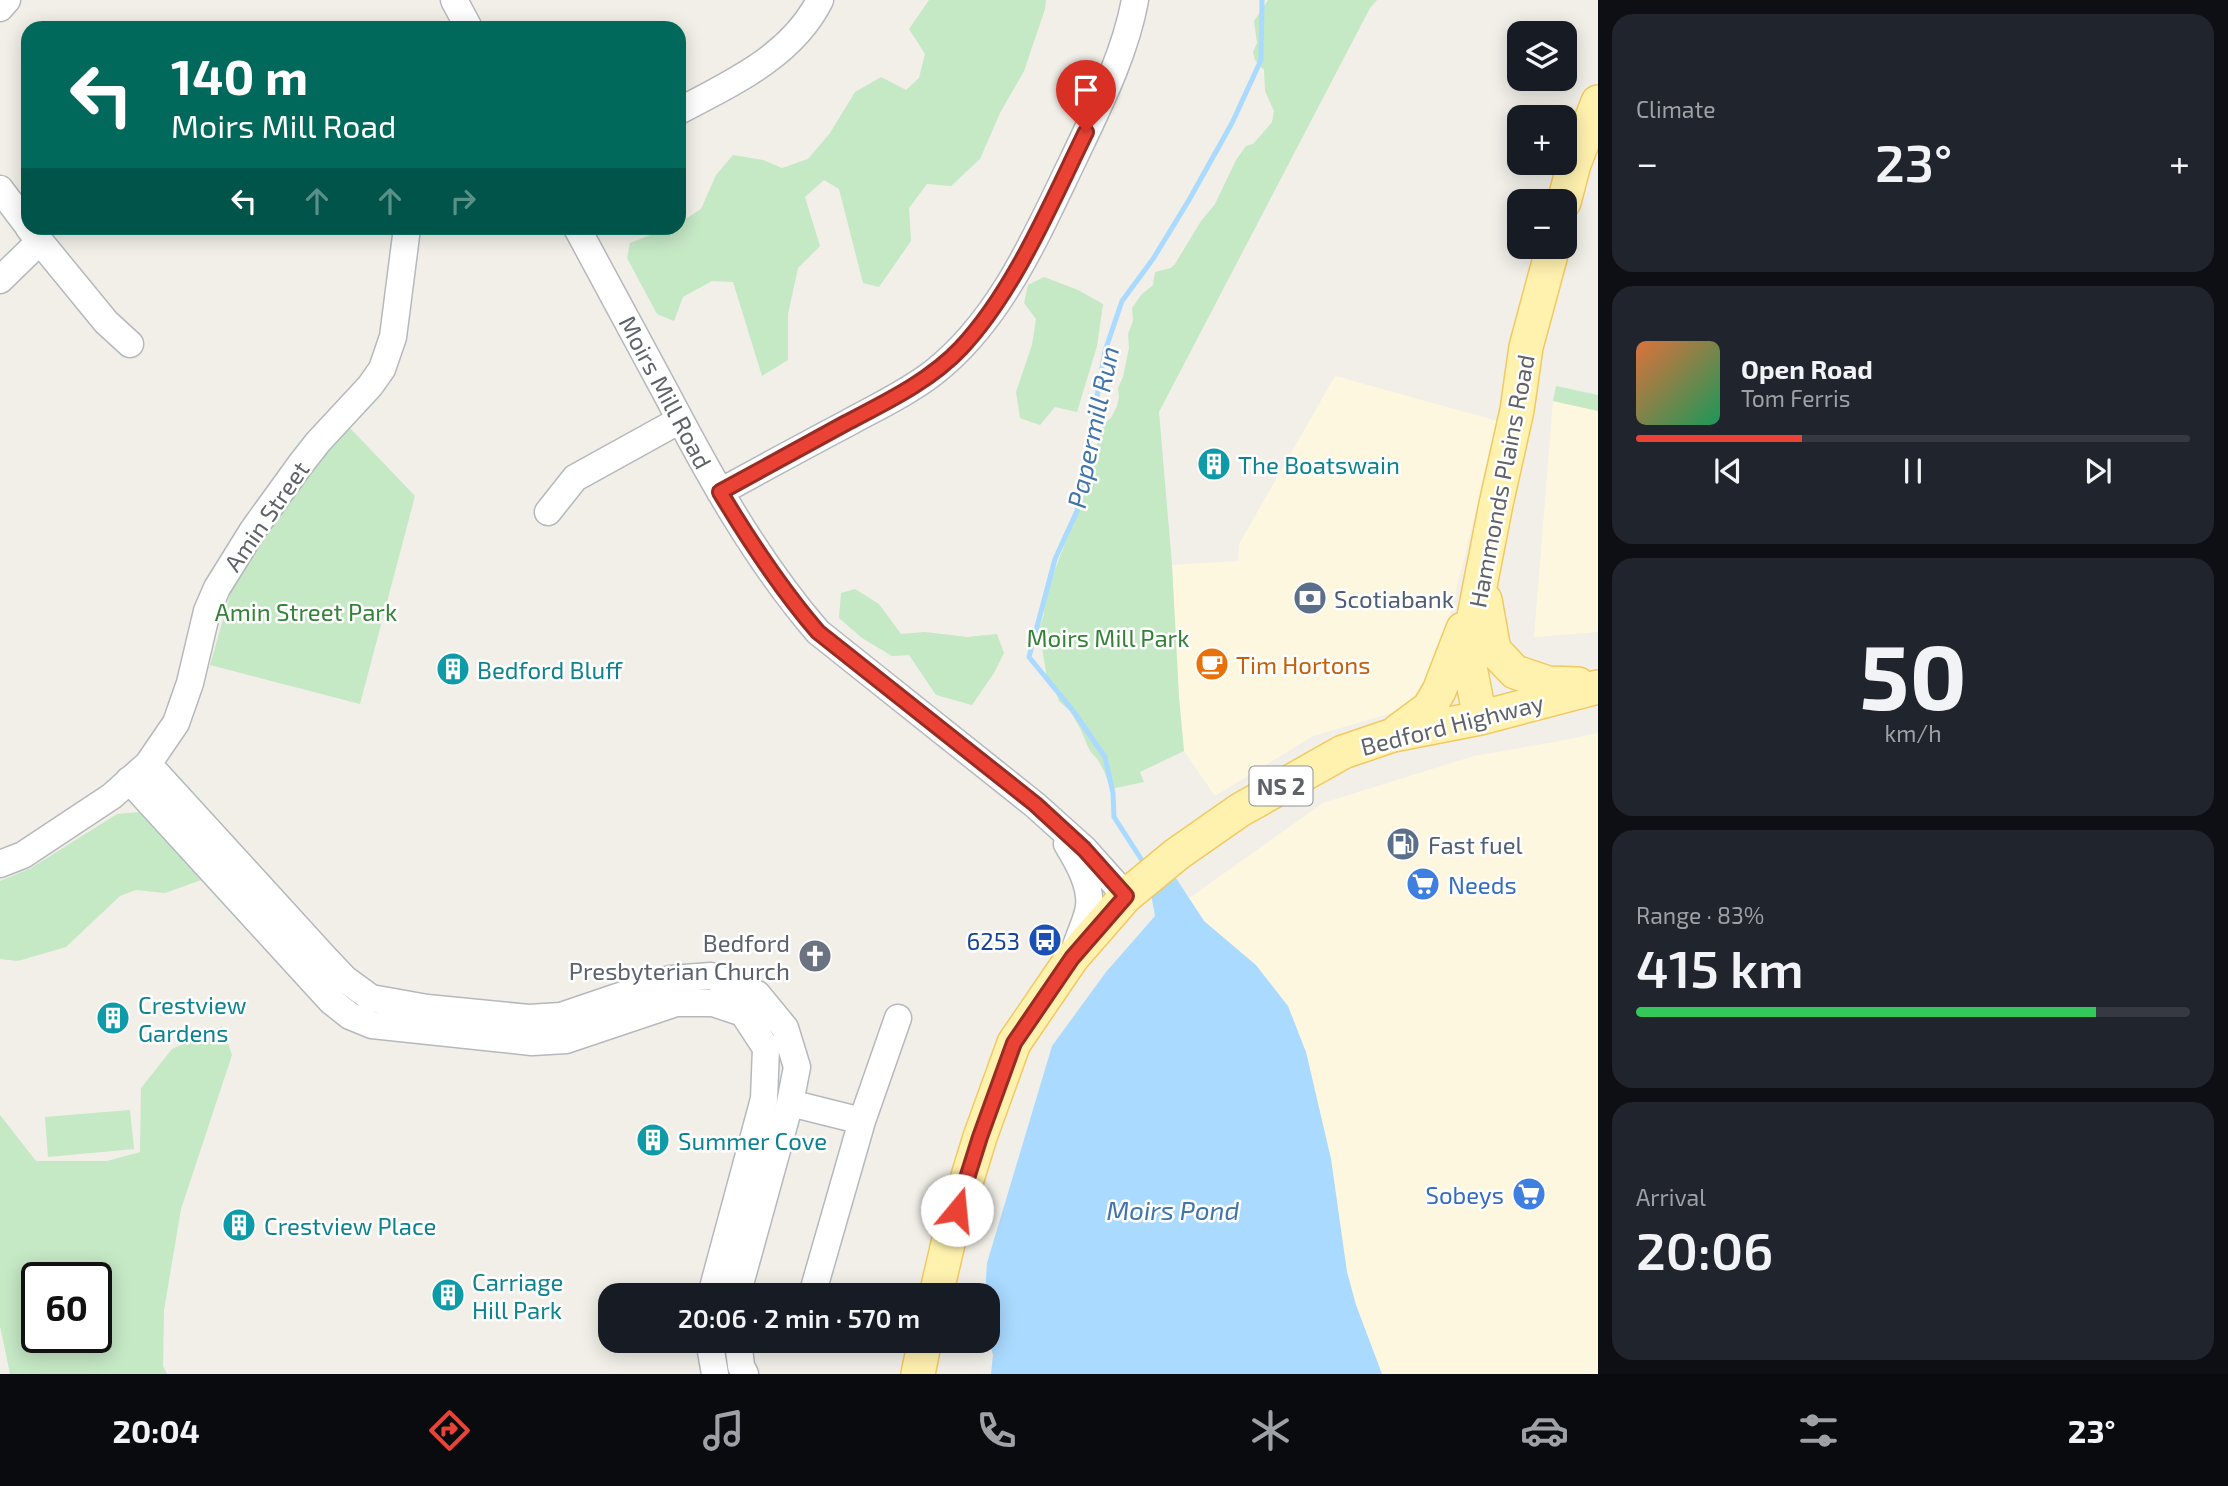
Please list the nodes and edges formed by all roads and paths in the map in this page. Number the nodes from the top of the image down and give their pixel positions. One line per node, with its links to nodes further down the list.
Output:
1 (7, 0): 5 (street)
2 (454, 0): 6 (street)
3 (820, 0): 8 (street)
4 (1135, 0): 20 (street)
5 (0, 8)
6 (465, 21)
7 (1598, 102): 10 (main road)
8 (686, 107)
9 (0, 189): 11 (street)
10 (1567, 189)
11 (21, 217)
12 (30, 235): 17 (street)
13 (34, 235): 18 (street)
14 (406, 235): 26 (street, Amin Street)
15 (581, 235): 19 (street, Moirs Mill Road)
16 (1550, 259): 22 (main road, Hammonds Plains Road)
17 (0, 280)
18 (130, 344)
19 (680, 420): 20 (street, Moirs Mill Road); 21 (street)
20 (720, 492): 27 (street, Moirs Mill Road)
21 (548, 512)
22 (1481, 581): 23 (main road); 24 (main road, Hammonds Plains Road); 25 (main road)
23 (1598, 686): 24 (main road, Bedford Highway / NS 2)
24 (1480, 718): 25 (main road, Bedford Highway / NS 2)
25 (1393, 735): 29 (main road, Bedford Highway / NS 2)
26 (139, 772): 28 (street, Amin Street); 32 (street); 34 (street)
27 (1053, 821): 29 (street, Moirs Mill Road); 30 (street)
28 (0, 864)
29 (1134, 890): 30 (main road, Bedford Highway / NS 2)
30 (1072, 958): 37 (main road, Bedford Highway / NS 2)
31 (898, 1018): 33 (street)
32 (790, 1103): 33 (street); 35 (street)
33 (862, 1121): 36 (street)
34 (714, 1283)
35 (740, 1283)
36 (815, 1283)
37 (939, 1283)
38 (711, 1353): 41 (street)
39 (740, 1353): 42 (street)
40 (922, 1353): 43 (main road)
41 (715, 1374)
42 (745, 1374)
43 (918, 1374)

